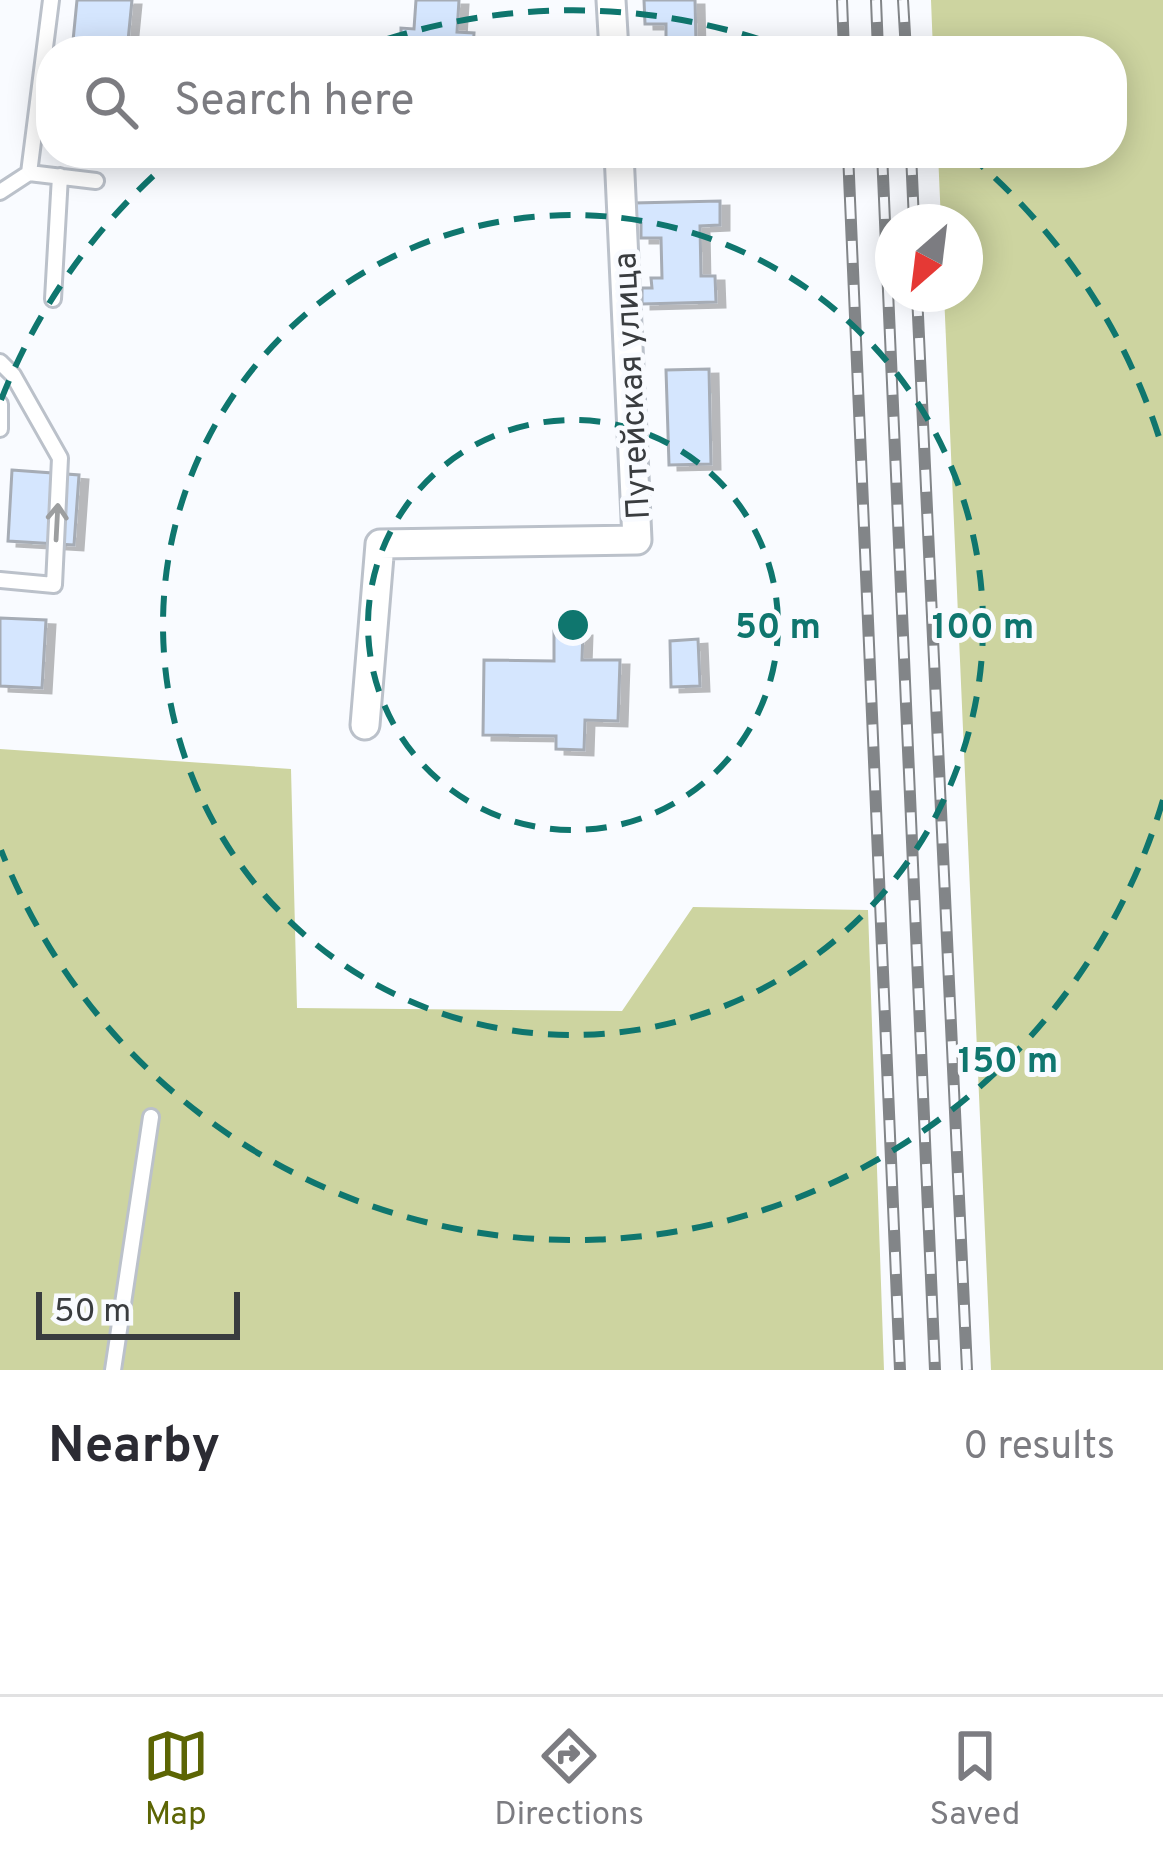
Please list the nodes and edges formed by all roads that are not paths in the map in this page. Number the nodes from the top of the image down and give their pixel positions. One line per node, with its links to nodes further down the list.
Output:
1 (51, 0): 3 (lane)
2 (611, 0): 4 (street)
3 (46, 36)
4 (613, 36)
5 (36, 118): 7 (lane)
6 (620, 168): 16 (street, Путейская улица)
7 (29, 173): 8 (lane); 10 (lane)
8 (60, 176): 9 (lane); 11 (lane)
9 (96, 181)
10 (0, 192)
11 (52, 299)
12 (0, 362): 15 (lane, one-way to 12)
13 (0, 404): 14 (lane)
14 (0, 429)
15 (0, 580)
16 (365, 725)
17 (151, 1118): 18 (lane)
18 (113, 1370)

